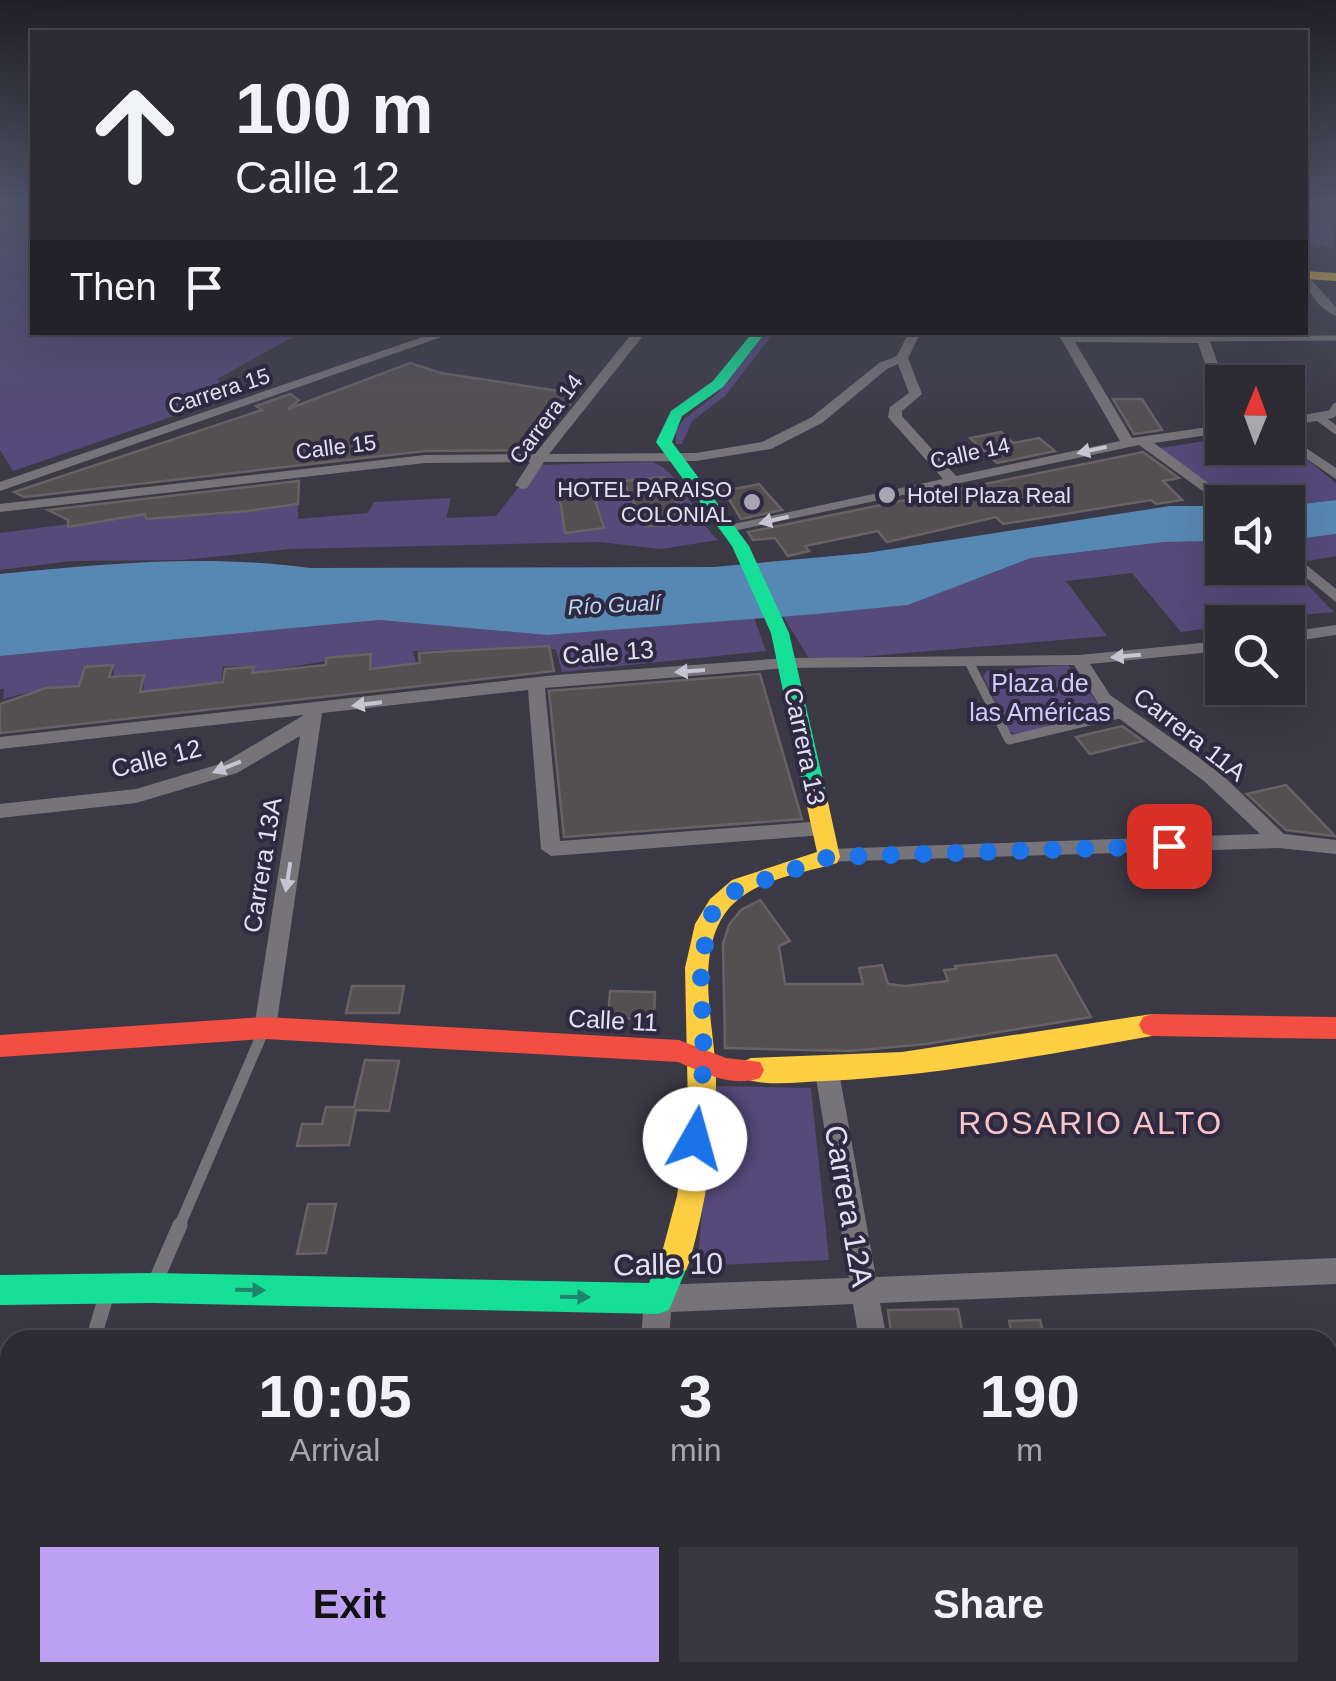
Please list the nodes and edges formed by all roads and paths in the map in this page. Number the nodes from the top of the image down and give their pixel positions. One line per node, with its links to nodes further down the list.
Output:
1 (1308, 282): 2 (street)
2 (1336, 313)
3 (441, 335): 26 (street, Carrera 15)
4 (638, 335): 20 (street, Carrera 14)
5 (758, 335): 21 (main road)
6 (775, 335): 21 (main road)
7 (914, 335): 11 (street)
8 (1064, 335): 9 (street); 18 (street)
9 (1202, 336): 10 (lane); 12 (street)
10 (1336, 338)
11 (902, 358): 21 (street, Calle 15); 23 (street)
12 (1212, 365)
13 (1336, 407): 14 (lane)
14 (1320, 418): 15 (lane); 16 (lane)
15 (1305, 420)
16 (1336, 430)
17 (1205, 431): 18 (street, Calle 14)
18 (1135, 442): 23 (street, Calle 14, one-way to 23); 25 (street)
19 (1305, 452): 22 (street)
20 (540, 457): 21 (street, Calle 15); 24 (street, Carrera 14); 27 (street, Calle 15)
21 (678, 458): 28 (main road, Carrera 13)
22 (1336, 475)
23 (952, 480): 28 (street, Calle 14, one-way to 28)
24 (522, 484)
25 (1206, 485)
26 (0, 487)
27 (0, 508)
28 (734, 538): 35 (main road, Carrera 13)
29 (1305, 570): 30 (street)
30 (1336, 598)
31 (1336, 630): 32 (street)
32 (1305, 635)
33 (1205, 648): 34 (street, Calle 13, one-way to 34)
34 (1079, 660): 36 (street, Calle 13); 38 (street, Carrera 11A)
35 (787, 664): 36 (street, Calle 13); 37 (street, Calle 13, one-way to 37); 42 (main road, Carrera 13)
36 (970, 664): 38 (lane)
37 (536, 683): 39 (street, Calle 13, one-way to 39); 42 (street)
38 (1123, 713): 43 (street, Carrera 11A)
39 (312, 716): 40 (street, Calle 13); 41 (street, Calle 12, one-way to 41); 46 (street, Carrera 13A, one-way to 46)
40 (0, 742)
41 (0, 811)
42 (823, 828): 45 (main road, Carrera 13)
43 (1279, 841): 44 (street); 45 (street)
44 (1336, 847)
45 (829, 857): 49 (main road)
46 (265, 1028): 48 (main road, Calle 11); 49 (main road, Calle 11); 52 (lane)
47 (1336, 1028): 50 (main road, Calle 11)
48 (0, 1046)
49 (704, 1062): 50 (main road, Calle 11); 56 (main road)
50 (827, 1072): 54 (street, Carrera 12A)
51 (1336, 1271): 54 (street, Calle 10)
52 (152, 1288): 53 (main road, Calle 10); 56 (main road, Calle 10, one-way to 56)
53 (108, 1289): 55 (main road, Calle 10); 57 (lane)
54 (863, 1289): 56 (street, Calle 10); 59 (street, Carrera 12A)
55 (0, 1290)
56 (658, 1299): 58 (street)
57 (96, 1330)
58 (656, 1330)
59 (871, 1330)

